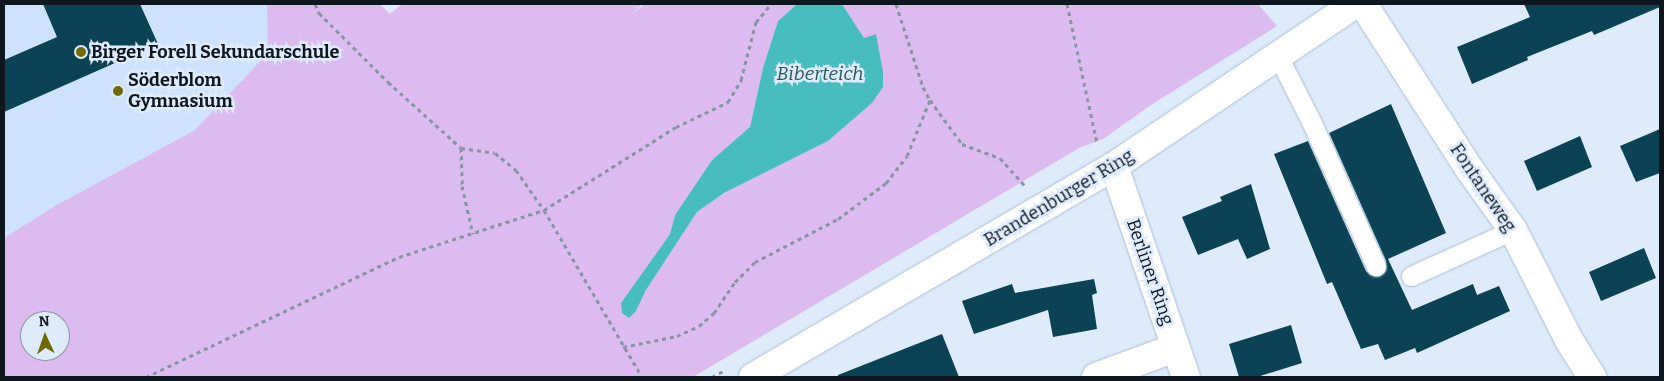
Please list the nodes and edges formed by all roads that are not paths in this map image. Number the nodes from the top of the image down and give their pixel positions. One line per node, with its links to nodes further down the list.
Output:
1 (1355, 4): 3 (street, Brandenburger Ring)
2 (1363, 4): 5 (street, Fontaneweg)
3 (1278, 56): 4 (street, Brandenburger Ring); 6 (lane)
4 (1114, 166): 8 (street, Berliner Ring); 9 (street, Brandenburger Ring)
5 (1513, 230): 7 (lane); 12 (street, Fontaneweg)
6 (1376, 266)
7 (1411, 276)
8 (1176, 348): 10 (street); 11 (street, Berliner Ring)
9 (753, 377)
10 (1096, 377)
11 (1186, 377)
12 (1592, 377)

